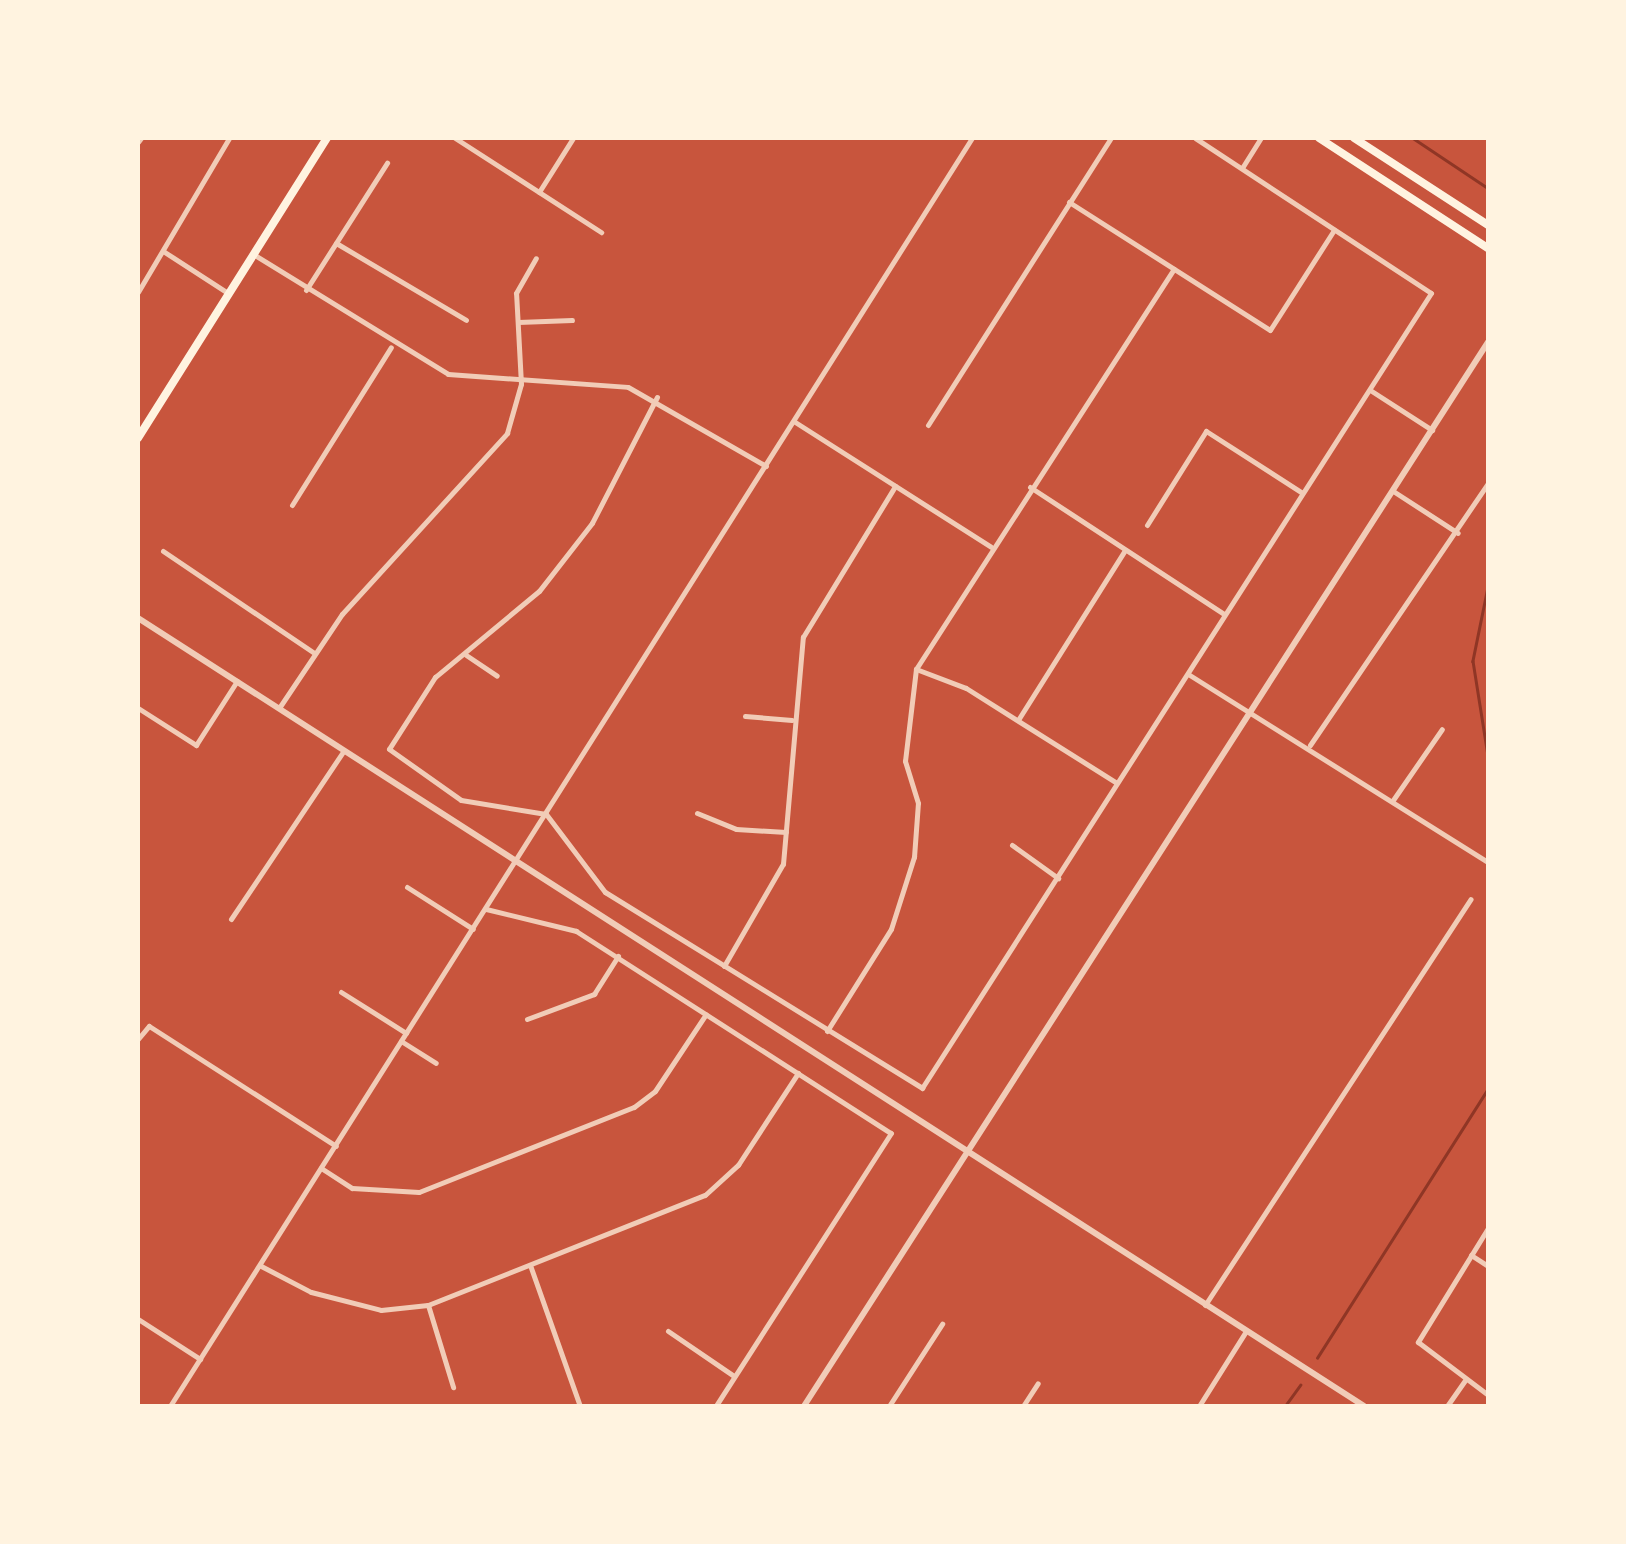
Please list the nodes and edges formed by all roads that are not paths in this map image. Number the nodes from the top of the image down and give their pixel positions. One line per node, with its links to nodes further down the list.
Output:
1 (230, 138): 20 (street)
2 (327, 138): 21 (main road)
3 (455, 138): 13 (street)
4 (573, 138): 13 (street)
5 (972, 138): 35 (street)
6 (1111, 138): 14 (street)
7 (1194, 138): 12 (street)
8 (1261, 138): 12 (street)
9 (1319, 138): 19 (main road)
10 (1354, 138): 15 (main road)
11 (387, 163): 18 (street)
12 (1242, 168): 16 (street)
13 (539, 192): 17 (street)
14 (1069, 202): 23 (street); 36 (street)
15 (1488, 225)
16 (1334, 230): 23 (street); 33 (street)
17 (601, 232)
18 (336, 244): 24 (street); 27 (street)
19 (1488, 248)
20 (163, 251): 25 (street); 26 (street)
21 (252, 254): 24 (street); 26 (main road)
22 (536, 258): 29 (street)
23 (1174, 269): 42 (street)
24 (306, 290): 31 (street)
25 (138, 292)
26 (228, 293): 38 (main road)
27 (466, 320)
28 (572, 320): 29 (street)
29 (518, 322): 32 (street)
30 (1488, 342): 37 (street)
31 (391, 347): 32 (street); 45 (street)
32 (521, 384): 34 (street); 53 (street)
33 (1370, 390): 37 (street); 44 (street)
34 (656, 397): 39 (street); 54 (street)
35 (795, 422): 39 (street); 41 (street)
36 (928, 425)
37 (1432, 430): 43 (street)
38 (138, 438)
39 (767, 466): 71 (street)
40 (1488, 484): 47 (street)
41 (895, 486): 48 (street); 63 (street)
42 (1030, 487): 48 (street); 49 (street)
43 (1393, 491): 47 (street); 61 (street)
44 (1301, 492): 46 (street); 51 (street)
45 (292, 505)
46 (1146, 525)
47 (1458, 532): 66 (street)
48 (991, 547): 55 (street)
49 (1124, 550): 51 (street); 64 (street)
50 (162, 551): 53 (street)
51 (1226, 614): 56 (street)
52 (138, 618): 58 (street)
53 (314, 653): 60 (street)
54 (466, 655): 57 (street); 71 (street)
55 (916, 669): 64 (street); 87 (street)
56 (1188, 674): 61 (street); 68 (street)
57 (497, 676)
58 (237, 681): 59 (street); 60 (street)
59 (138, 708)
60 (279, 708): 67 (street)
61 (1252, 712): 66 (street); 94 (street)
62 (745, 716): 63 (street)
63 (793, 720): 72 (street)
64 (1018, 720): 68 (street)
65 (1442, 729): 69 (street)
66 (1310, 745): 69 (street)
67 (344, 750): 74 (street); 80 (street)
68 (1118, 784): 76 (street)
69 (1393, 800): 75 (street)
70 (697, 813): 72 (street)
71 (546, 814): 74 (street); 83 (street)
72 (786, 832): 83 (street)
73 (1012, 845): 76 (street)
74 (515, 862): 79 (street); 94 (street)
75 (1488, 862)
76 (1058, 878): 87 (street)
77 (407, 888): 81 (street)
78 (1471, 899): 101 (street)
79 (486, 909): 81 (street); 82 (street)
80 (231, 920)
81 (473, 929): 88 (street)
82 (618, 956): 85 (street); 86 (street)
83 (724, 966): 87 (street)
84 (342, 992): 88 (street)
85 (706, 1014): 92 (street); 95 (street)
86 (527, 1019)
87 (827, 1031)
88 (406, 1033): 90 (street)
89 (138, 1039): 93 (street)
90 (402, 1041): 91 (street); 93 (street)
91 (436, 1063)
92 (798, 1073): 98 (street); 108 (street)
93 (336, 1146): 95 (street)
94 (968, 1151): 101 (street); 116 (street)
95 (321, 1168): 99 (street)
96 (1488, 1228): 97 (street)
97 (1471, 1255): 100 (street); 109 (street)
98 (530, 1265): 102 (street); 114 (street)
99 (261, 1266): 102 (street); 107 (street)
100 (1488, 1266)
101 (1206, 1304): 106 (street)
102 (428, 1305): 111 (street)
103 (138, 1319): 107 (street)
104 (942, 1324): 117 (street)
105 (668, 1330): 108 (street)
106 (1246, 1332): 119 (street); 120 (street)
107 (200, 1358): 113 (street)
108 (734, 1376): 115 (street)
109 (1465, 1380): 112 (street); 121 (street)
110 (1038, 1383): 118 (street)
111 (453, 1388)
112 (1488, 1395)
113 (170, 1406)
114 (580, 1406)
115 (716, 1406)
116 (804, 1406)
117 (889, 1406)
118 (1022, 1406)
119 (1199, 1406)
120 (1364, 1406)
121 (1447, 1406)

